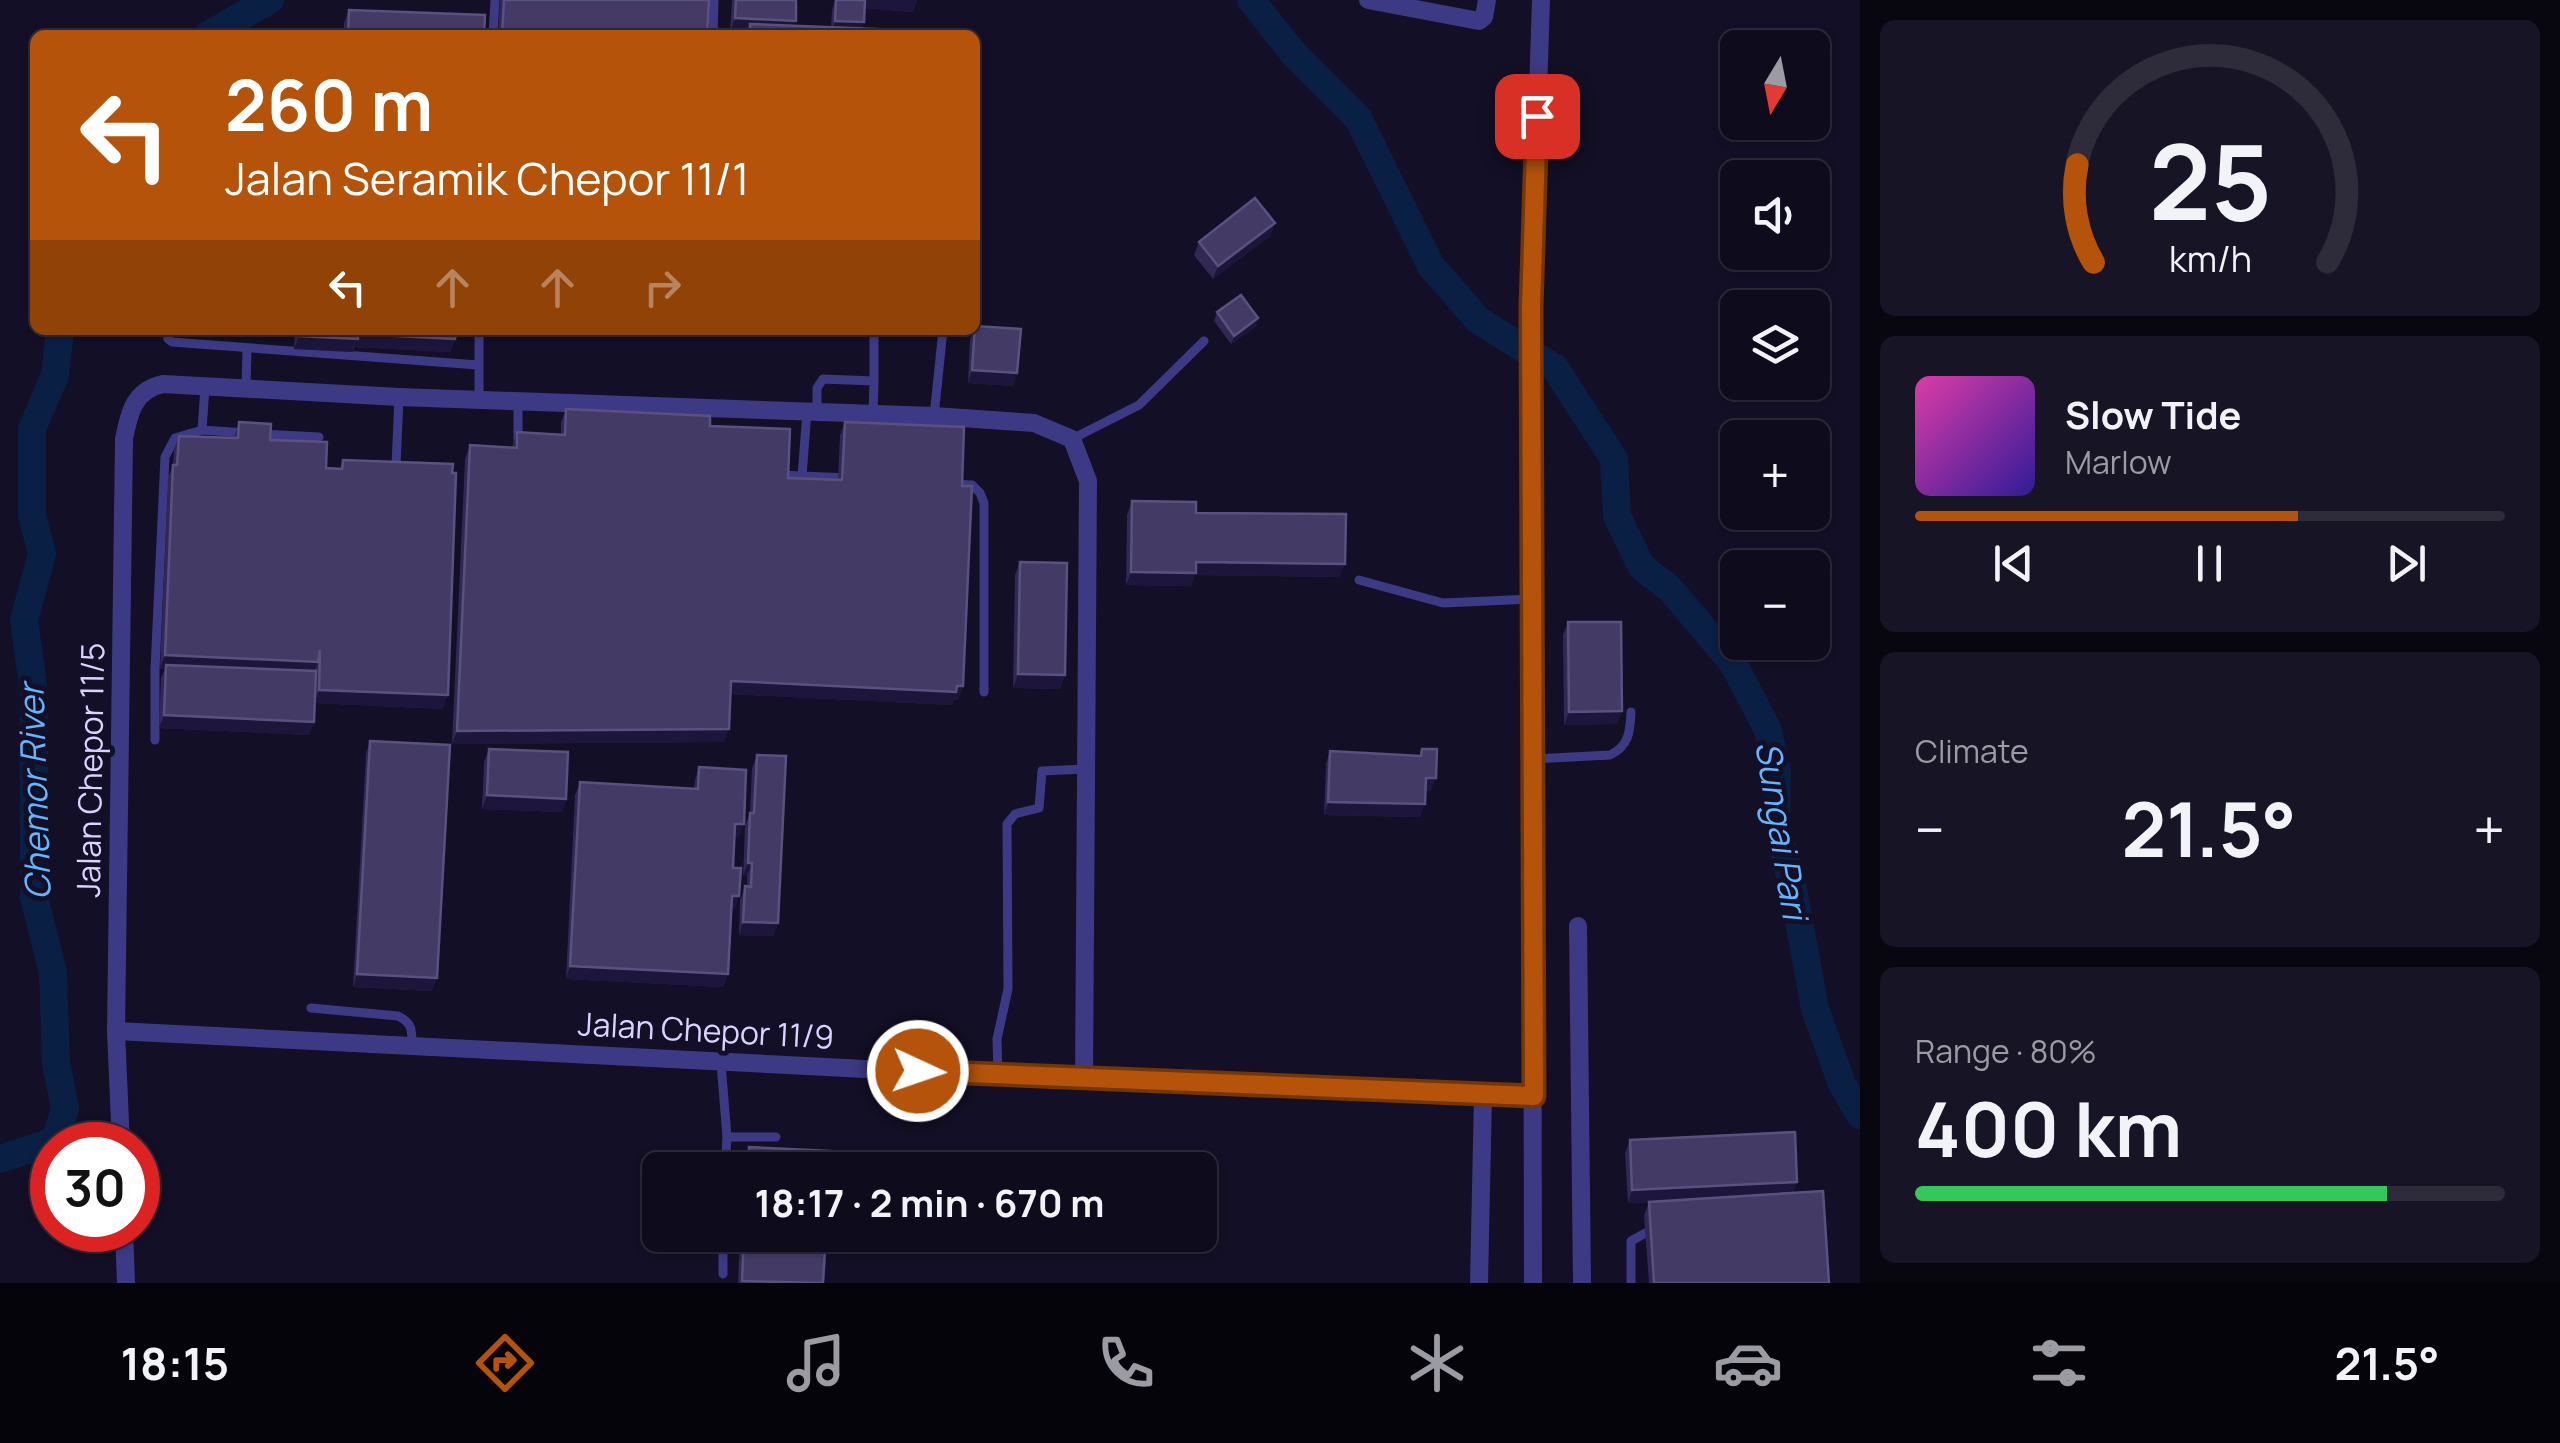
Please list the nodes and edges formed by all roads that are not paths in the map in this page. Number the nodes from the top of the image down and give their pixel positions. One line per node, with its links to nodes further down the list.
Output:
1 (495, 0): 6 (lane)
2 (714, 0): 7 (lane)
3 (1368, 0): 5 (street)
4 (1541, 0): 34 (street)
5 (1486, 8)
6 (493, 30)
7 (713, 30)
8 (168, 335): 13 (lane)
9 (479, 335): 14 (lane)
10 (874, 335): 15 (lane)
11 (942, 335): 23 (lane)
12 (1204, 341): 26 (lane)
13 (247, 348): 14 (lane); 17 (lane)
14 (478, 365): 19 (lane)
15 (874, 380): 21 (lane); 22 (lane)
16 (206, 387): 17 (street); 24 (lane); 42 (street, Jalan Chepor 11/5)
17 (246, 389): 18 (street)
18 (398, 397): 19 (street); 28 (lane)
19 (479, 398): 20 (street)
20 (518, 399): 21 (street); 27 (lane)
21 (812, 412): 22 (street); 30 (lane)
22 (873, 414): 23 (street)
23 (934, 416): 26 (street)
24 (202, 430): 25 (lane); 37 (lane)
25 (319, 437)
26 (1072, 440): 39 (street)
27 (525, 448)
28 (396, 466)
29 (764, 474): 30 (lane)
30 (802, 476): 31 (lane)
31 (859, 479)
32 (934, 483): 35 (lane)
33 (1359, 580): 34 (lane)
34 (1531, 599): 38 (street)
35 (984, 692)
36 (1631, 712): 38 (lane)
37 (155, 740)
38 (1532, 759): 48 (street)
39 (1086, 769): 45 (lane); 46 (street)
40 (1578, 926): 60 (street)
41 (311, 1008): 43 (lane)
42 (116, 1031): 43 (street, Jalan Chepor 11/9); 49 (street, Jalan Chepor 11/5)
43 (412, 1044): 44 (street, Jalan Chepor 11/9)
44 (722, 1060): 45 (street, Jalan Chepor 11/9); 50 (lane)
45 (998, 1075): 46 (street, Jalan Chepor 11/9)
46 (1084, 1080): 47 (street, Jalan Chepor 11/9)
47 (1483, 1096): 48 (street, Jalan Chepor 11/9); 58 (street)
48 (1534, 1096): 59 (street)
49 (120, 1122)
50 (726, 1137): 51 (lane); 52 (lane)
51 (776, 1137)
52 (726, 1152)
53 (1670, 1228): 61 (lane)
54 (125, 1252): 57 (street)
55 (723, 1252): 56 (lane)
56 (722, 1274)
57 (126, 1283)
58 (1480, 1283)
59 (1533, 1283)
60 (1582, 1283)
61 (1631, 1283)

